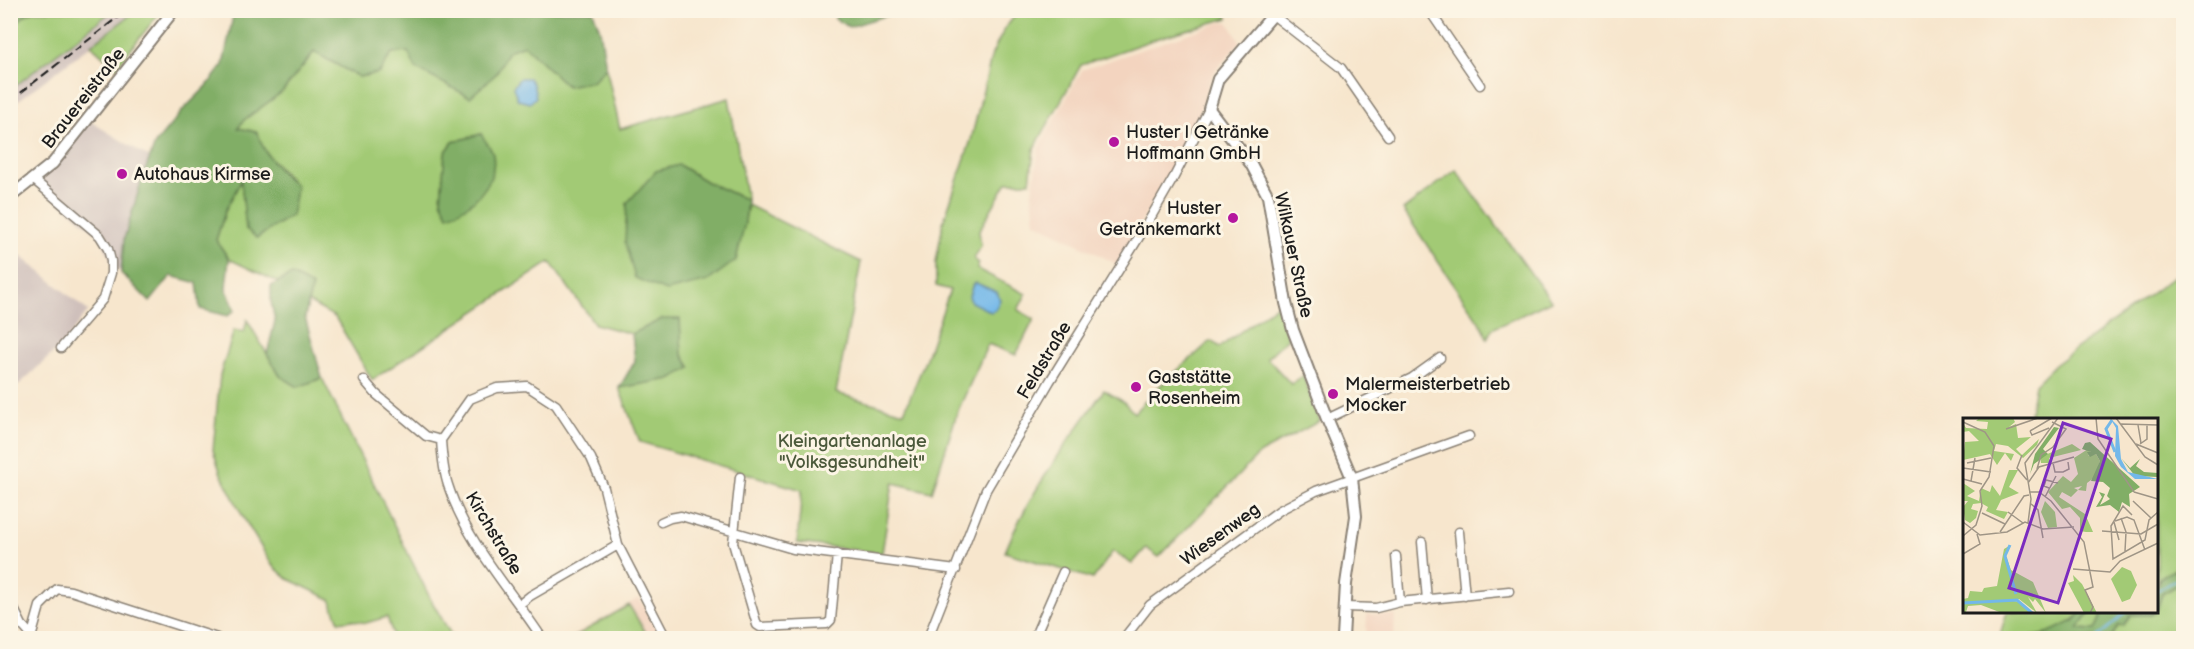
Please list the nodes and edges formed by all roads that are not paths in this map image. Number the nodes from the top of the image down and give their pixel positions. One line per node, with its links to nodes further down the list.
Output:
1 (174, 10): 7 (street, Brauereistraße)
2 (1429, 10): 4 (street)
3 (1275, 13): 5 (street); 6 (street)
4 (1480, 85)
5 (1209, 109): 12 (street, Wilkauer Straße); 24 (street, Feldstraße)
6 (1388, 136)
7 (34, 180): 8 (street, Brauereistraße); 9 (street)
8 (10, 197)
9 (61, 348)
10 (1440, 358): 12 (street)
11 (364, 380): 14 (street)
12 (1327, 419): 16 (street, Wilkauer Straße)
13 (1469, 436): 16 (street, Wiesenweg)
14 (441, 440): 21 (street); 31 (street, Kirchstraße)
15 (740, 477): 18 (street)
16 (1352, 477): 32 (street, Wilkauer Straße); 39 (street, Wiesenweg)
17 (661, 522): 18 (street)
18 (734, 531): 22 (street); 22 (street)
19 (1459, 532): 27 (street)
20 (1422, 542): 28 (street)
21 (618, 545): 31 (street, Kirchstraße); 36 (street)
22 (837, 554): 24 (street)
23 (1396, 556): 30 (street)
24 (956, 570): 37 (street, Feldstraße)
25 (1063, 572): 38 (street)
26 (1509, 591): 27 (street)
27 (1465, 596): 28 (street)
28 (1427, 600): 30 (street)
29 (10, 601): 33 (street)
30 (1400, 602): 32 (street)
31 (519, 604): 35 (street, Kirchstraße)
32 (1345, 607): 40 (street, Wilkauer Straße)
33 (31, 637): 34 (street)
34 (217, 639)
35 (542, 639)
36 (666, 639)
37 (928, 639)
38 (1034, 639)
39 (1124, 639)
40 (1343, 639)

